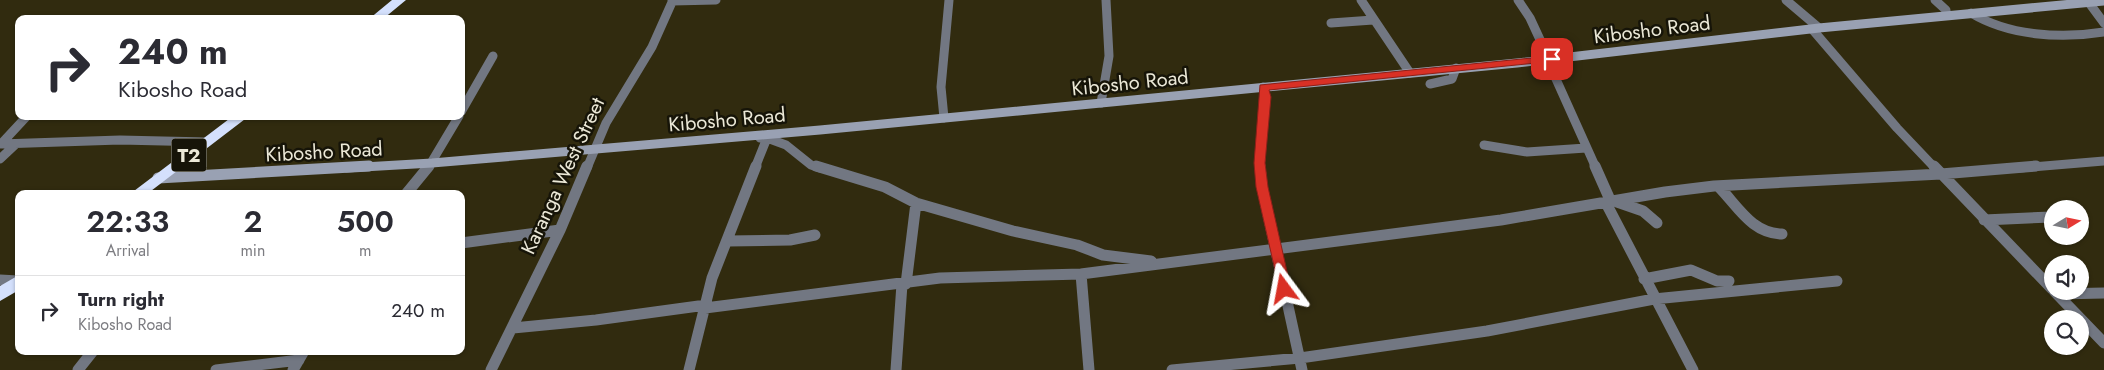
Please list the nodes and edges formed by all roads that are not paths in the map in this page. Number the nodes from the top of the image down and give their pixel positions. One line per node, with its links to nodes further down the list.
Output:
1 (400, 0): 13 (highway)
2 (673, 0): 3 (street); 39 (street, Karanga West Street)
3 (716, 0)
4 (949, 0): 28 (street)
5 (1106, 0): 26 (street)
6 (1361, 0): 15 (street)
7 (1518, 0): 21 (street)
8 (1786, 0): 18 (street)
9 (1935, 0): 14 (street)
10 (2087, 1): 11 (street, Kibosho Road); 12 (street, Kibosho Road); 17 (street)
11 (2104, 1)
12 (1971, 13): 14 (street, Kibosho Road); 19 (street)
13 (380, 15)
14 (1946, 16): 18 (street, Kibosho Road)
15 (1373, 20): 16 (street); 23 (street)
16 (1331, 23)
17 (2104, 23)
18 (1815, 29): 21 (street, Kibosho Road); 43 (street)
19 (2104, 32)
20 (493, 56): 27 (street)
21 (1548, 59): 22 (street, Kibosho Road); 38 (street)
22 (1456, 68): 23 (street, Kibosho Road); 24 (street)
23 (1410, 73): 25 (street, Kibosho Road)
24 (1430, 84)
25 (1264, 87): 26 (street, Kibosho Road); 58 (street)
26 (1101, 104): 28 (street, Kibosho Road)
27 (465, 105)
28 (944, 118): 33 (street, Kibosho Road)
29 (23, 120): 35 (street)
30 (237, 120): 34 (highway, T2)
31 (457, 120): 42 (street)
32 (767, 138): 33 (street); 49 (street); 56 (street)
33 (696, 140): 39 (street, Kibosho Road)
34 (207, 142): 36 (street); 44 (highway, T2)
35 (0, 144): 36 (street)
36 (16, 144): 40 (street)
37 (1484, 145): 38 (street)
38 (1586, 148): 48 (street)
39 (595, 149): 42 (street, Kibosho Road); 53 (street, Karanga West Street)
40 (0, 159)
41 (2104, 161): 43 (street)
42 (432, 163): 44 (street, Kibosho Road); 47 (street)
43 (1940, 174): 45 (street); 51 (street)
44 (158, 178): 46 (highway, T2)
45 (1718, 186): 48 (street); 54 (street)
46 (142, 190)
47 (409, 190)
48 (1610, 202): 52 (street); 58 (street); 61 (street)
49 (916, 203): 59 (street); 68 (street)
50 (2044, 217): 51 (street)
51 (1984, 220): 66 (street)
52 (1657, 223)
53 (560, 230): 57 (street); 75 (street, Karanga West Street)
54 (1782, 234)
55 (815, 235): 56 (street)
56 (728, 241): 74 (street)
57 (465, 242)
58 (1276, 250): 59 (street); 79 (street)
59 (1159, 264): 60 (street)
60 (1081, 274): 68 (street); 85 (street)
61 (1644, 279): 64 (street); 72 (street)
62 (0, 280): 63 (street)
63 (15, 281)
64 (1729, 281)
65 (1837, 281): 72 (street)
66 (2044, 281)
67 (15, 283): 71 (highway)
68 (904, 284): 74 (street); 84 (street)
69 (2089, 293): 70 (street)
70 (2104, 293)
71 (0, 295)
72 (1654, 299): 79 (street); 87 (street)
73 (2063, 300): 76 (street)
74 (705, 306): 75 (street); 83 (street)
75 (513, 328): 82 (street, Karanga West Street)
76 (2104, 343)
77 (90, 355): 80 (street)
78 (299, 361): 81 (street)
79 (1301, 364): 86 (street)
80 (78, 370)
81 (216, 370)
82 (491, 370)
83 (689, 370)
84 (896, 370)
85 (1089, 370)
86 (1172, 370)
87 (1693, 370)

